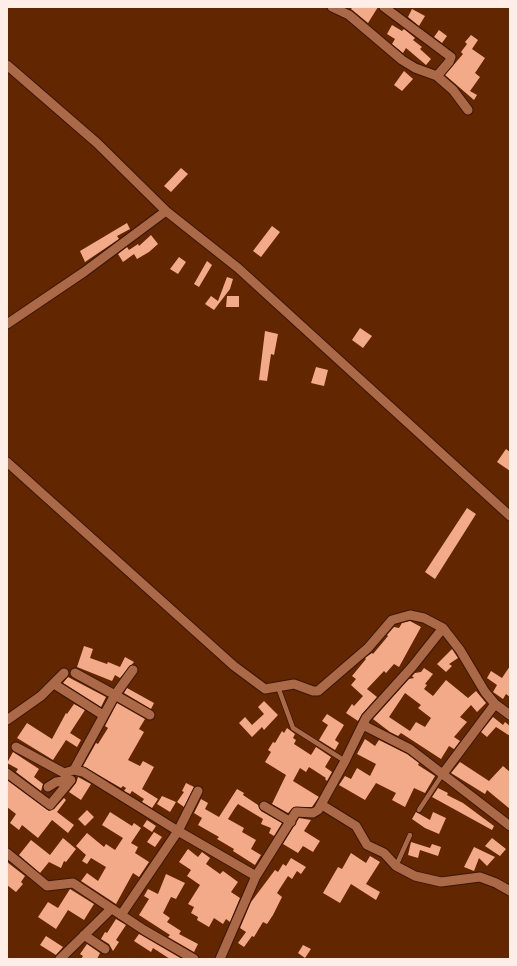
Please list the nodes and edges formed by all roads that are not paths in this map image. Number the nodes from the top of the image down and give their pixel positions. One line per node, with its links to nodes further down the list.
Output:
1 (332, 7): 4 (street)
2 (384, 7): 4 (street)
3 (8, 67): 6 (street)
4 (437, 76): 5 (street)
5 (468, 110)
6 (166, 212): 7 (street); 9 (street)
7 (7, 324)
8 (7, 462): 15 (street)
9 (510, 516)
10 (443, 628): 15 (street); 17 (street); 22 (street)
11 (133, 670): 16 (street)
12 (64, 673): 14 (street)
13 (75, 673): 16 (street)
14 (54, 684): 20 (street); 21 (street)
15 (278, 687): 24 (lane)
16 (115, 695): 19 (street); 20 (street)
17 (495, 704): 18 (street); 27 (street)
18 (510, 714)
19 (150, 715)
20 (103, 716): 25 (street)
21 (7, 720)
22 (363, 725): 24 (street); 27 (street)
23 (16, 748): 25 (street)
24 (345, 761): 31 (street)
25 (75, 770): 28 (street); 36 (street)
26 (7, 773): 28 (street)
27 (442, 775): 33 (lane); 35 (street)
28 (70, 781): 29 (street)
29 (48, 786)
30 (198, 791): 36 (street)
31 (322, 805): 34 (street); 39 (street)
32 (264, 806): 34 (street)
33 (419, 810)
34 (291, 822): 40 (street)
35 (509, 823)
36 (178, 831): 40 (street); 43 (street)
37 (410, 834): 39 (lane)
38 (7, 853): 42 (street)
39 (396, 866): 41 (street)
40 (256, 876): 48 (street)
41 (510, 891)
42 (111, 908): 43 (street); 44 (street)
43 (121, 915): 47 (street)
44 (84, 935): 45 (street); 46 (street)
45 (105, 949)
46 (60, 959)
47 (194, 959)
48 (220, 959)

